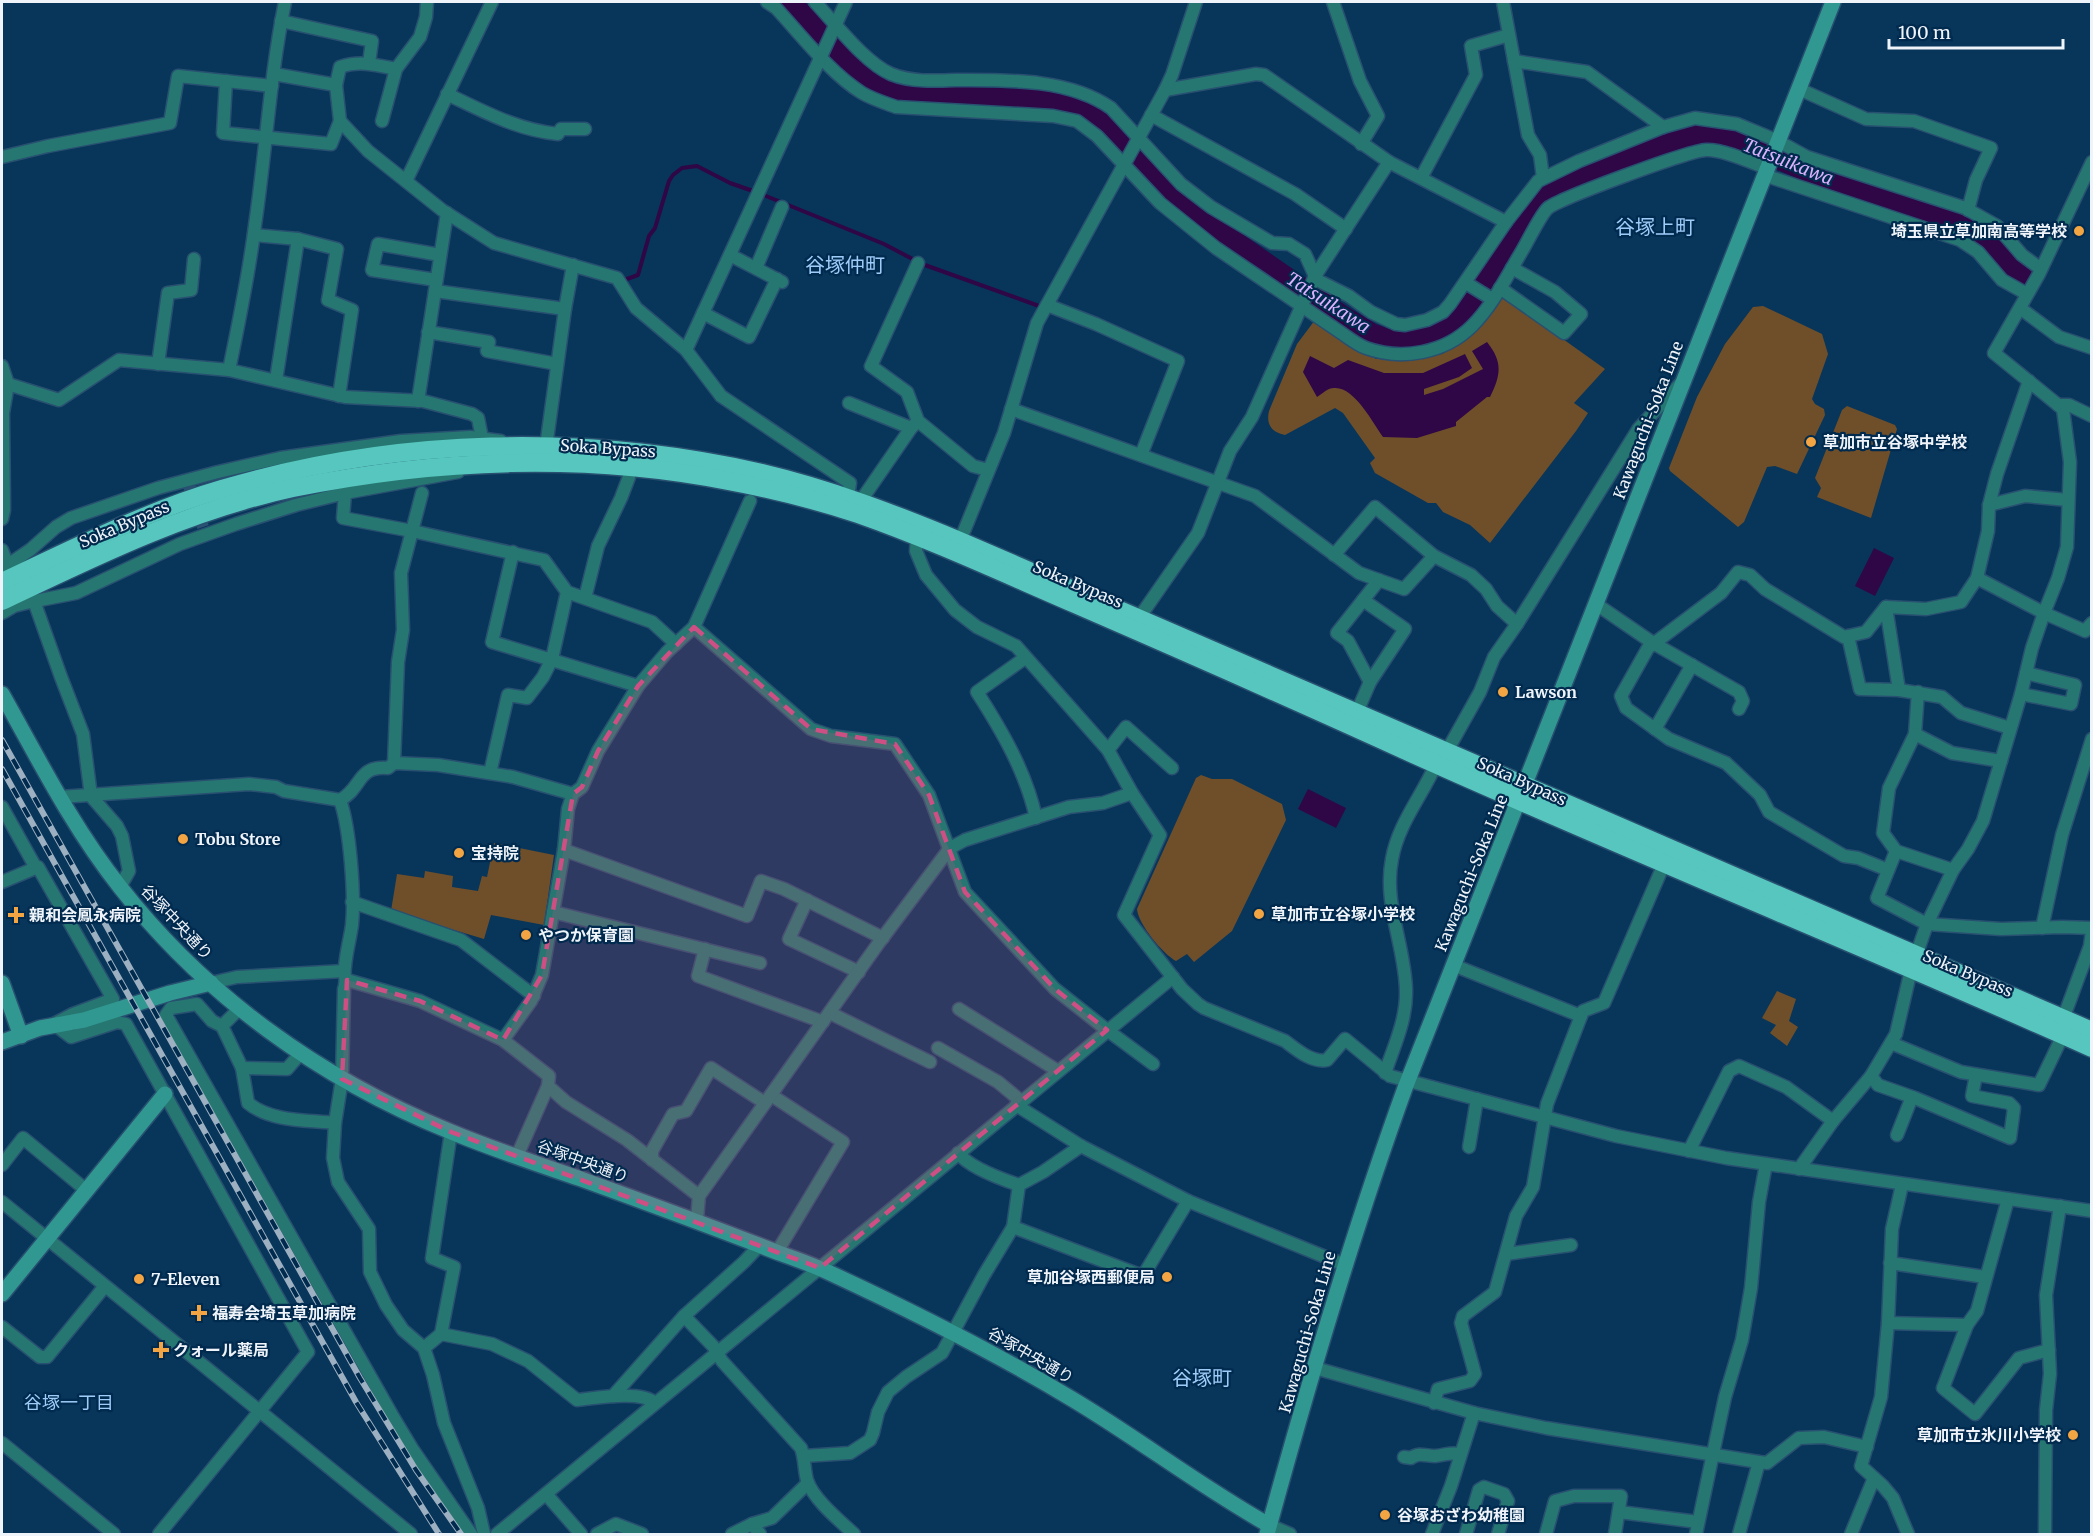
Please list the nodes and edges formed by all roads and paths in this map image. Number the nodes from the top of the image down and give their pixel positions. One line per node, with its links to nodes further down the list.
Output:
1 (285, 2): 11 (street)
2 (428, 2): 17 (street)
3 (492, 2): 23 (street)
4 (767, 2): 14 (street)
5 (814, 2): 12 (street)
6 (846, 2): 12 (street)
7 (1196, 2): 22 (street)
8 (1332, 2): 32 (street)
9 (1503, 2): 13 (street)
10 (1833, 2): 21 (street)
11 (281, 21): 16 (street); 18 (street)
12 (835, 26): 14 (street); 30 (street)
13 (1509, 35): 15 (street); 38 (street)
14 (822, 53): 34 (street); 49 (street)
15 (1514, 61): 27 (street); 39 (street)
16 (369, 63): 17 (street); 20 (street)
17 (396, 69): 26 (street)
18 (273, 80): 19 (street); 20 (street); 29 (street)
19 (226, 81): 29 (street); 33 (street)
20 (336, 85): 25 (street)
21 (1799, 89): 31 (street); 42 (street)
22 (1165, 90): 24 (street); 32 (street)
23 (447, 94): 28 (street); 40 (street)
24 (1151, 115): 30 (street); 45 (street)
25 (340, 121): 29 (street); 40 (street)
26 (382, 121)
27 (1663, 127): 31 (street); 39 (street)
28 (585, 129)
29 (266, 138): 46 (street)
30 (1138, 138): 34 (street); 56 (street)
31 (1778, 141): 37 (street, Kawaguchi-Soka Line); 42 (street)
32 (1361, 144): 35 (street)
33 (2, 157)
34 (1125, 161): 61 (street); 62 (street)
35 (1389, 162): 38 (street); 45 (street)
36 (2091, 162): 55 (street)
37 (1765, 172): 54 (street); 60 (street); 75 (street, Kawaguchi-Soka Line)
38 (1422, 178): 44 (street)
39 (1543, 178): 44 (street)
40 (406, 181): 43 (street)
41 (782, 207): 53 (street)
42 (1968, 210): 55 (street)
43 (447, 213): 48 (street); 52 (street)
44 (1506, 222): 57 (street)
45 (1346, 229): 56 (street)
46 (254, 235): 47 (street); 72 (street)
47 (298, 239): 73 (street); 77 (street)
48 (440, 255): 58 (street); 58 (street)
49 (730, 255): 53 (street); 65 (street)
50 (194, 259): 69 (street)
51 (918, 263): 83 (street)
52 (573, 266): 64 (street); 68 (street)
53 (756, 268): 65 (street)
54 (1512, 268): 59 (street); 59 (street)
55 (2041, 269): 60 (street)
56 (1314, 278): 57 (street); 61 (street)
57 (1466, 283): 59 (street)
58 (436, 286): 64 (street); 66 (street)
59 (1496, 293): 61 (street)
60 (2027, 294): 63 (street)
61 (1302, 302): 90 (street)
62 (1047, 305): 81 (street); 86 (street)
63 (2020, 308): 67 (street); 74 (street)
64 (565, 309): 70 (street)
65 (703, 313): 68 (street)
66 (428, 332): 70 (street); 78 (street)
67 (2091, 348)
68 (686, 350): 93 (street)
69 (158, 364): 72 (street); 76 (street)
70 (557, 364): 85 (street)
71 (2, 366): 76 (street)
72 (229, 370): 73 (street)
73 (276, 380): 77 (street)
74 (2029, 381): 80 (street); 96 (street)
75 (1682, 382): 114 (street, Kawaguchi-Soka Line); 120 (street)
76 (8, 384): 97 (street)
77 (339, 396): 78 (street)
78 (418, 401): 84 (street)
79 (849, 403): 83 (street)
80 (2058, 405): 82 (street); 94 (street)
81 (1011, 409): 86 (street); 88 (street)
82 (2091, 416)
83 (915, 425): 88 (street); 93 (street)
84 (482, 438): 85 (street); 106 (street)
85 (541, 447): 93 (highway, Soka Bypass); 105 (highway, Soka Bypass)
86 (1141, 455): 90 (street)
87 (482, 464): 92 (street); 99 (highway, Soka Bypass); 105 (highway, Soka Bypass)
88 (988, 470): 100 (street)
89 (629, 477): 110 (street)
90 (1219, 483): 103 (street); 118 (street)
91 (422, 493): 98 (street)
92 (345, 494): 98 (street); 113 (street)
93 (854, 500): 100 (highway, Soka Bypass)
94 (2068, 500): 96 (street); 117 (street)
95 (750, 501): 121 (street)
96 (1989, 505): 107 (street)
97 (2, 519)
98 (412, 531): 102 (street); 144 (street)
99 (917, 536): 126 (street); 142 (highway, Soka Bypass)
100 (960, 541): 118 (highway, Soka Bypass)
101 (2, 550): 106 (street)
102 (513, 552): 109 (street); 125 (street)
103 (1334, 555): 104 (street); 108 (street)
104 (1434, 556): 108 (street); 120 (street)
105 (71, 558): 106 (highway, Soka Bypass); 112 (highway, Soka Bypass)
106 (4, 572)
107 (1977, 578): 115 (street); 117 (street)
108 (1379, 580): 111 (street)
109 (567, 592): 110 (street); 125 (street)
110 (585, 598): 124 (street)
111 (1363, 600): 129 (street); 129 (street)
112 (2, 601)
113 (34, 601): 116 (street); 150 (street)
114 (1596, 604): 123 (street); 148 (street, Kawaguchi-Soka Line)
115 (1886, 607): 122 (street); 131 (street)
116 (2, 613)
117 (2044, 613): 119 (street); 128 (street)
118 (1139, 618): 136 (highway, Soka Bypass)
119 (2091, 623)
120 (1517, 624): 142 (street)
121 (694, 627): 124 (street); 155 (street)
122 (1848, 636): 123 (street); 131 (street)
123 (1653, 643): 127 (street); 138 (street)
124 (675, 644): 130 (street)
125 (552, 658): 130 (street); 146 (street)
126 (1026, 658): 141 (street); 154 (street)
127 (1692, 665): 135 (street); 138 (street)
128 (2026, 673): 134 (street); 134 (street)
129 (1370, 682): 136 (street)
130 (638, 686): 149 (street)
131 (1899, 690): 132 (street)
132 (1918, 692): 137 (street); 139 (street)
133 (2, 694): 151 (street, 谷塚中央通り)
134 (2021, 694): 137 (street)
135 (1739, 709)
136 (1357, 712): 142 (highway, Soka Bypass)
137 (2010, 728): 143 (street)
138 (1655, 729): 160 (street)
139 (1915, 734): 143 (street); 157 (street)
140 (2091, 739): 168 (street)
141 (1108, 750): 145 (street); 147 (street)
142 (1441, 757): 148 (highway, Soka Bypass); 201 (street)
143 (2001, 761): 161 (street)
144 (394, 763): 146 (street); 152 (street)
145 (1172, 768)
146 (490, 773): 149 (street)
147 (1132, 793): 154 (street); 177 (street)
148 (1522, 793): 158 (highway, Soka Bypass); 172 (highway, Soka Bypass); 174 (street, Kawaguchi-Soka Line)
149 (573, 794): 156 (street)
150 (92, 796): 151 (street); 152 (street); 163 (street)
151 (60, 797): 163 (street, 谷塚中央通り)
152 (340, 800): 165 (street)
153 (2, 807): 159 (street)
154 (1036, 818): 155 (street)
155 (950, 848): 170 (street); 188 (street)
156 (564, 850): 164 (street); 166 (street)
157 (1896, 851): 160 (street); 161 (street)
158 (1664, 864): 172 (highway, Soka Bypass); 183 (street)
159 (36, 868): 162 (street); 185 (street)
160 (1888, 870): 167 (street)
161 (1953, 870): 167 (street)
162 (2, 882)
163 (120, 887): 179 (street, 谷塚中央通り)
164 (807, 900): 170 (street); 175 (street)
165 (352, 902): 176 (street); 180 (street)
166 (554, 912): 171 (street); 180 (street)
167 (1927, 924): 168 (street); 172 (street)
168 (2042, 928): 169 (street)
169 (2091, 930): 187 (street)
170 (883, 938): 175 (street)
171 (705, 949): 173 (street); 184 (street)
172 (1913, 962): 187 (highway, Soka Bypass); 193 (street)
173 (760, 963)
174 (1453, 965): 183 (street); 205 (street, Kawaguchi-Soka Line)
175 (859, 972): 184 (street)
176 (346, 975): 179 (street); 191 (street); 204 (street)
177 (1173, 977): 188 (street); 201 (street)
178 (2, 983): 190 (street)
179 (211, 983): 181 (street, 谷塚中央通り); 185 (street)
180 (534, 996): 191 (street)
181 (240, 1008): 186 (street); 196 (street, 谷塚中央通り)
182 (959, 1010): 200 (street)
183 (1581, 1016): 212 (street)
184 (826, 1017): 197 (street); 209 (street)
185 (54, 1024): 190 (street); 207 (street)
186 (222, 1026): 199 (street); 280 (street)
187 (2063, 1027): 189 (highway, Soka Bypass); 195 (highway, Soka Bypass); 202 (street)
188 (1107, 1030): 198 (street); 200 (street)
189 (2091, 1031)
190 (21, 1036): 192 (street)
191 (503, 1040): 206 (street)
192 (2, 1042)
193 (1892, 1043): 202 (street); 203 (street)
194 (938, 1048): 211 (street)
195 (2091, 1048)
196 (300, 1054): 199 (street); 204 (street, 谷塚中央通り)
197 (930, 1062)
198 (1153, 1064)
199 (242, 1068): 214 (street)
200 (1058, 1071): 211 (street)
201 (1385, 1073): 205 (street)
202 (1976, 1075): 208 (street)
203 (1871, 1076): 208 (street); 213 (street)
204 (342, 1079): 214 (street); 215 (street, 谷塚中央通り)
205 (1408, 1082): 210 (street); 243 (street, Kawaguchi-Soka Line)
206 (548, 1086): 221 (street); 222 (street)
207 (165, 1094): 228 (street); 261 (street)
208 (1912, 1097): 216 (street)
209 (768, 1099): 222 (street); 229 (street); 240 (street)
210 (1477, 1099): 212 (street); 218 (street)
211 (1019, 1103): 217 (street); 220 (street)
212 (1545, 1119): 219 (street); 241 (street)
213 (1833, 1121): 219 (street); 225 (street)
214 (335, 1123): 254 (street)
215 (451, 1132): 221 (street, 谷塚中央通り); 253 (street)
216 (1898, 1135)
217 (1081, 1146): 226 (street); 231 (street)
218 (1469, 1147)
219 (1689, 1151): 223 (street)
220 (958, 1154): 226 (street); 244 (street)
221 (517, 1156): 235 (street, 谷塚中央通り)
222 (652, 1160): 229 (street)
223 (1766, 1164): 225 (street); 266 (street)
224 (2, 1165): 228 (street)
225 (1799, 1169): 227 (street)
226 (1019, 1185): 236 (street)
227 (1902, 1185): 230 (street); 242 (street)
228 (86, 1190): 237 (street)
229 (699, 1196): 235 (street)
230 (2008, 1199): 233 (street); 245 (street)
231 (1188, 1201): 236 (street); 243 (street)
232 (2, 1202): 237 (street)
233 (2060, 1206): 234 (street); 255 (street)
234 (2091, 1211)
235 (697, 1220): 238 (street, 谷塚中央通り)
236 (1013, 1227): 252 (street)
237 (46, 1239): 246 (street); 247 (street)
238 (760, 1245): 240 (street, 谷塚中央通り); 248 (street)
239 (1570, 1245): 241 (street)
240 (777, 1252): 244 (street, 谷塚中央通り)
241 (1506, 1254): 260 (street)
242 (1890, 1263): 245 (street); 249 (street)
243 (1345, 1265): 257 (street, Kawaguchi-Soka Line)
244 (820, 1268): 252 (street, 谷塚中央通り); 256 (street)
245 (1985, 1277): 250 (street)
246 (105, 1286): 251 (street); 261 (street)
247 (2, 1291)
248 (684, 1316): 256 (street); 258 (street)
249 (1888, 1323): 250 (street); 264 (street)
250 (1966, 1325): 255 (street)
251 (2, 1327)
252 (953, 1332): 267 (street); 276 (street, 谷塚中央通り)
253 (441, 1334): 254 (street); 258 (street)
254 (424, 1348): 281 (street)
255 (2049, 1350): 297 (street)
256 (717, 1353): 259 (street); 267 (street)
257 (1315, 1368): 260 (street); 276 (street, Kawaguchi-Soka Line)
258 (613, 1396): 259 (street)
259 (655, 1402): 272 (street)
260 (1434, 1403): 262 (street)
261 (259, 1412): 278 (street); 279 (street)
262 (1474, 1413): 265 (street); 266 (street)
263 (2, 1443): 277 (street)
264 (1867, 1447): 269 (street); 270 (street)
265 (1460, 1454): 268 (street); 289 (street)
266 (1713, 1455): 269 (street); 274 (street)
267 (804, 1456): 271 (street)
268 (1404, 1457)
269 (1759, 1462): 294 (street)
270 (1874, 1478): 295 (street); 296 (street)
271 (808, 1483): 275 (street); 287 (street)
272 (546, 1494): 282 (street); 283 (street)
273 (1619, 1512): 274 (street); 292 (street); 293 (street)
274 (1697, 1528)
275 (756, 1529): 286 (street)
276 (1268, 1530): 288 (street)
277 (114, 1534)
278 (159, 1534)
279 (411, 1534)
280 (471, 1534)
281 (483, 1534)
282 (497, 1534)
283 (581, 1534)
284 (597, 1534): 285 (street)
285 (642, 1534)
286 (732, 1534)
287 (854, 1534)
288 (1290, 1534)
289 (1432, 1534)
290 (1466, 1534): 291 (street)
291 (1498, 1534)
292 (1546, 1534)
293 (1615, 1534)
294 (1740, 1534)
295 (1851, 1534)
296 (1908, 1534)
297 (2045, 1534)

